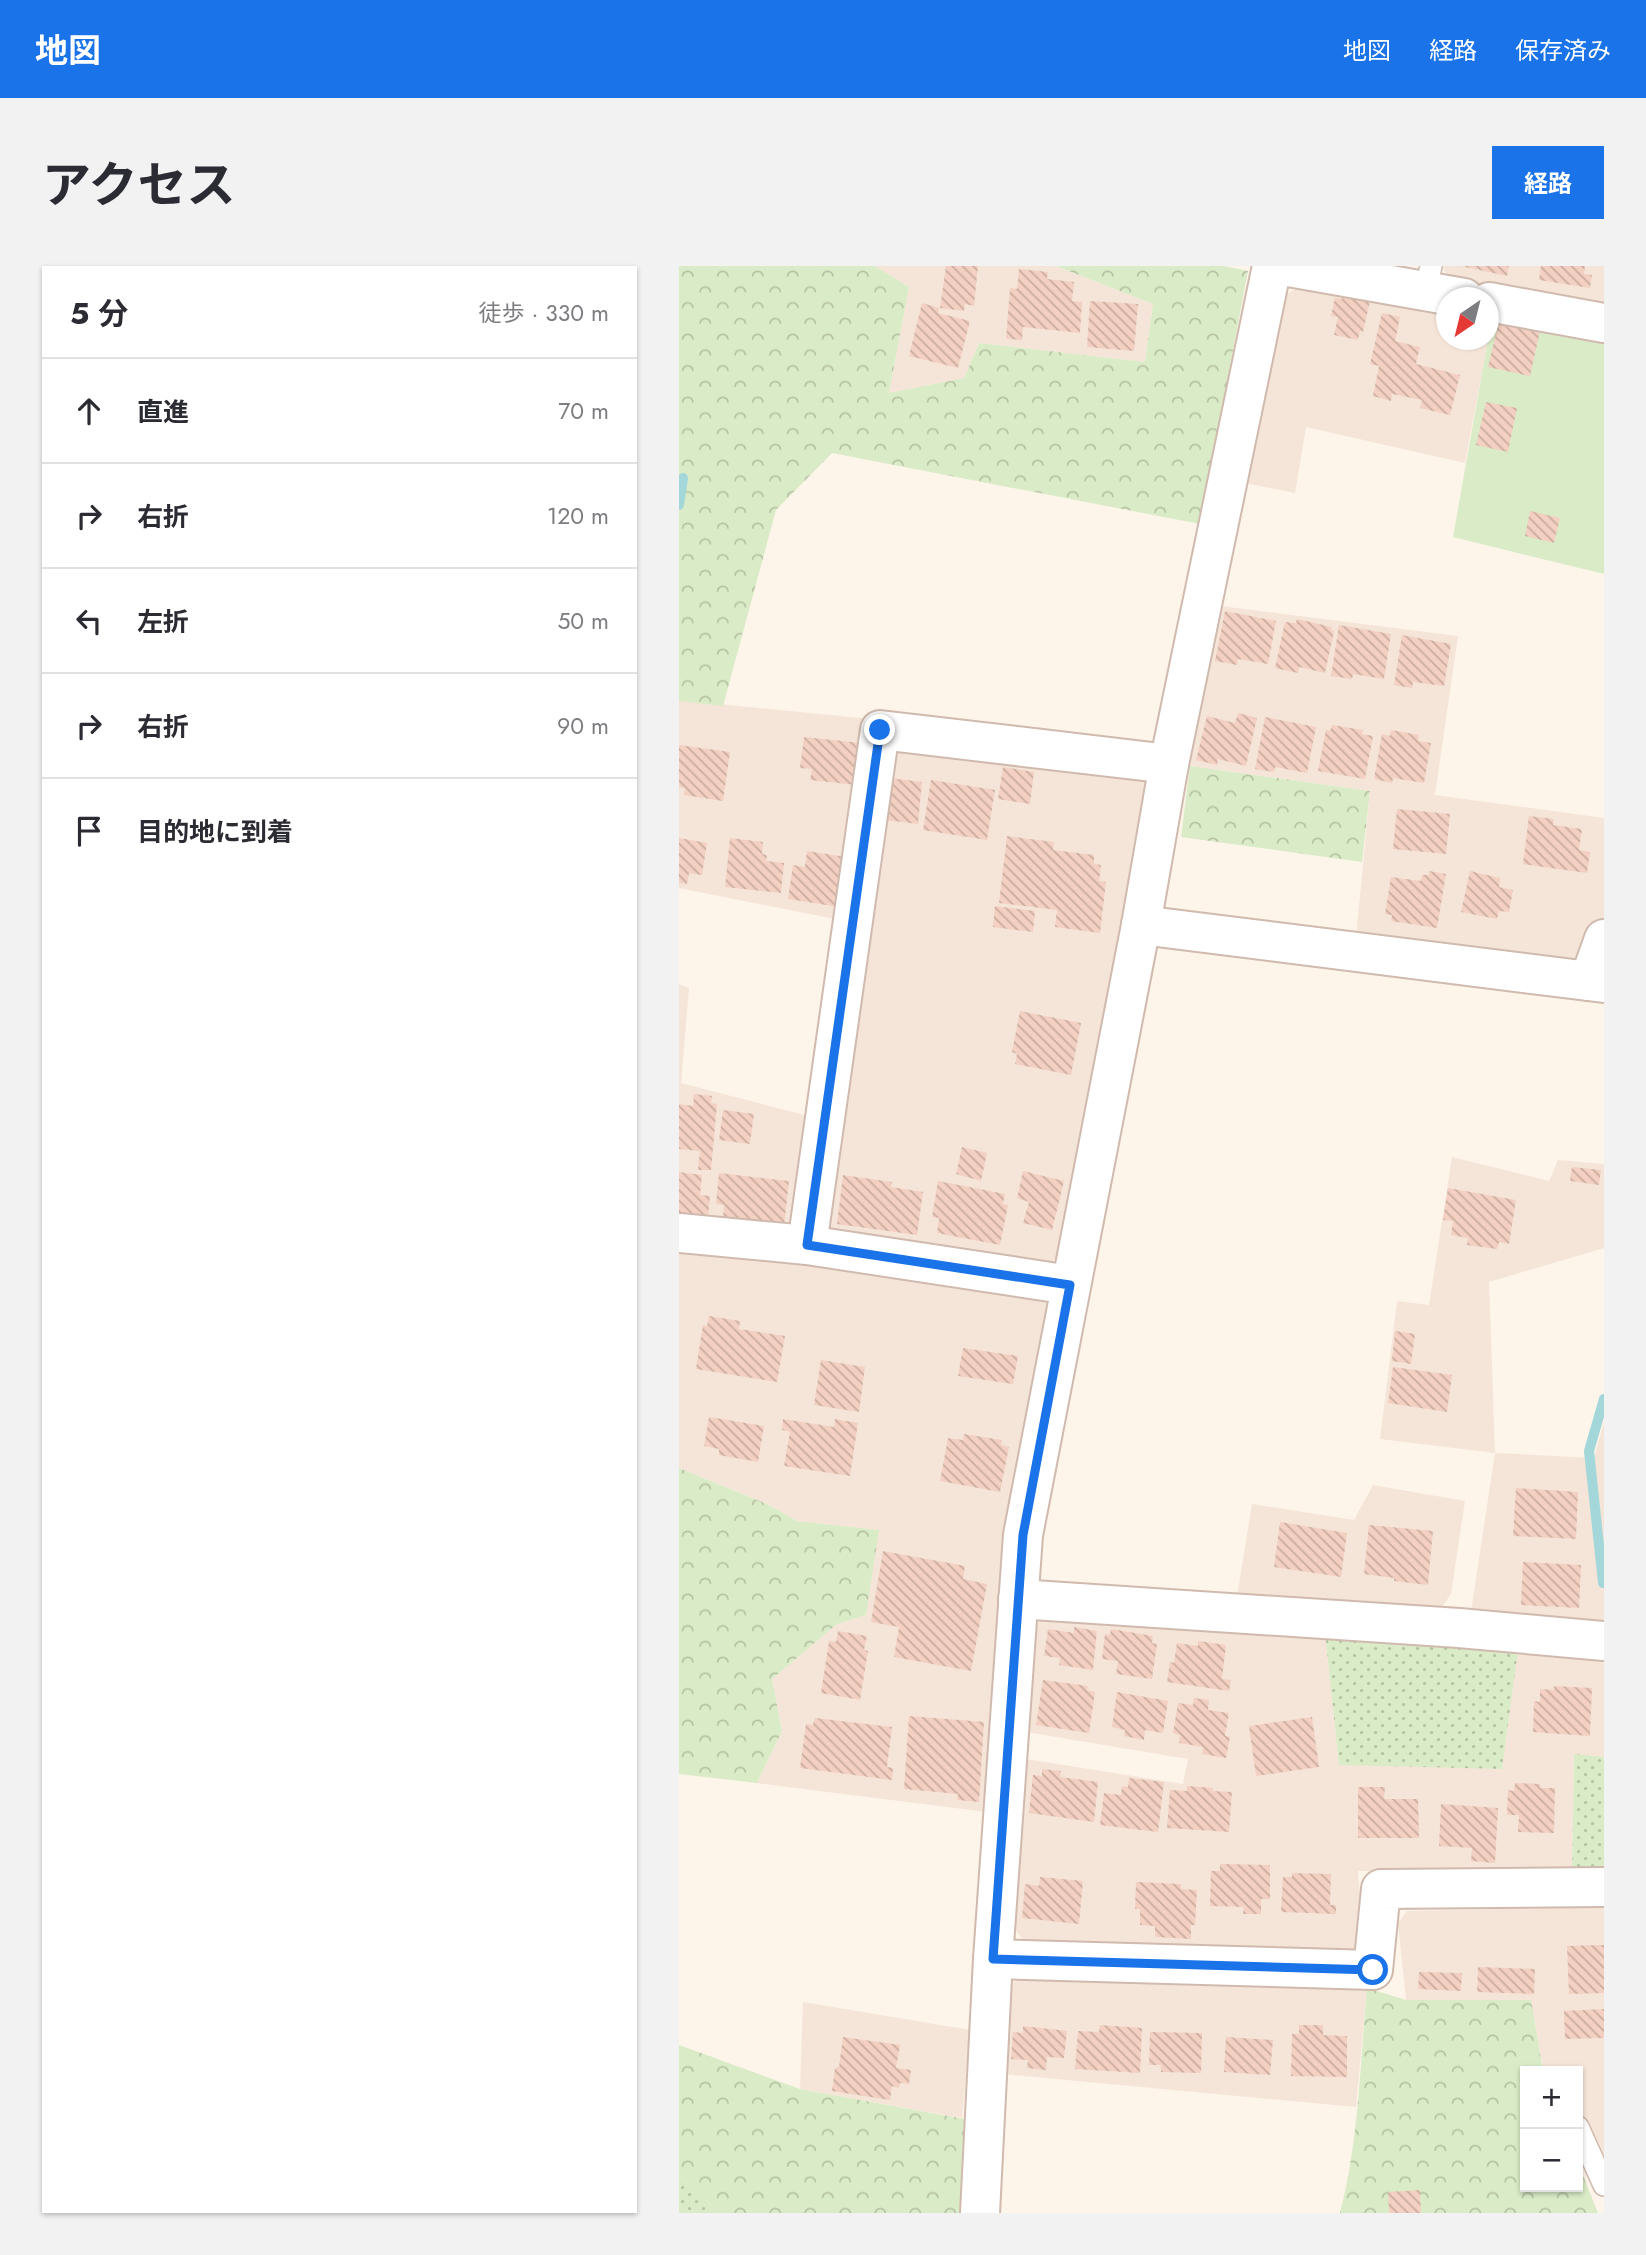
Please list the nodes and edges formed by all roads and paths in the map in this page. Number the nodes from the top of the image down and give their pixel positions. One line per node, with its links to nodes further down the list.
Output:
1 (1272, 266): 7 (street)
2 (1283, 266): 3 (street)
3 (1429, 278): 4 (street)
4 (1445, 287)
5 (1499, 304): 6 (street)
6 (1604, 323)
7 (1169, 764): 8 (street); 12 (street)
8 (1141, 925): 10 (street); 13 (street)
9 (1604, 939): 10 (street)
10 (1597, 982)
11 (679, 1233): 12 (street)
12 (807, 1245): 13 (street)
13 (1070, 1285): 14 (street)
14 (1018, 1599): 15 (street); 17 (street)
15 (1604, 1641)
16 (1604, 1887): 17 (street)
17 (993, 1959): 20 (street)
18 (1579, 2129): 19 (lane)
19 (1604, 2185)
20 (980, 2213)

